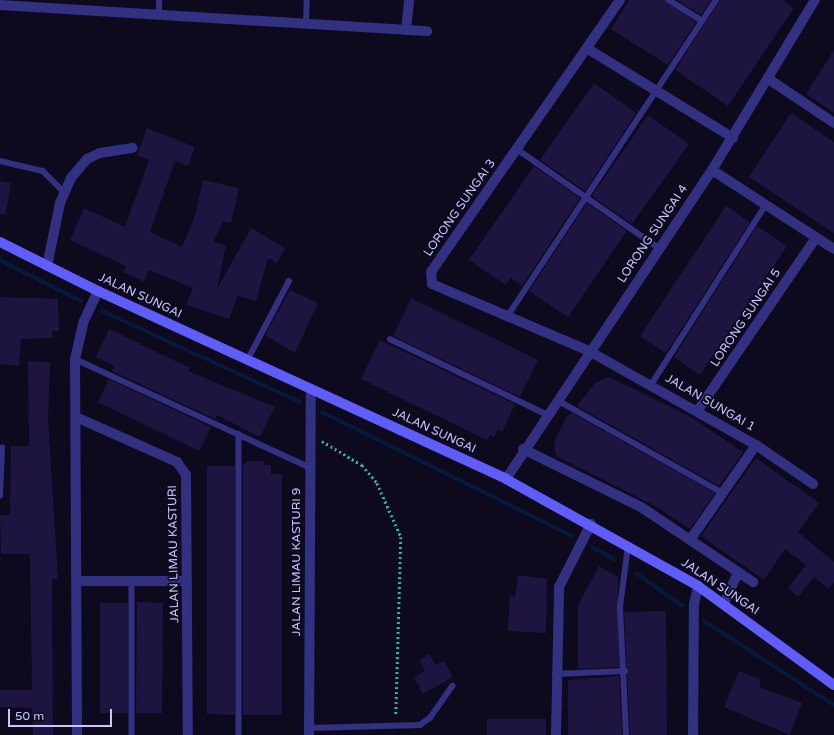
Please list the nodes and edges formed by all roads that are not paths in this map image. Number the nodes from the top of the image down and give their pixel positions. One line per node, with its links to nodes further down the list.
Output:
1 (159, 0): 9 (lane)
2 (307, 0): 11 (lane)
3 (409, 0): 12 (street)
4 (620, 0): 14 (street, LORONG SUNGAI 3)
5 (669, 0): 10 (lane)
6 (716, 0): 10 (lane)
7 (815, 0): 15 (street, LORONG SUNGAI 4)
8 (0, 5): 9 (street)
9 (159, 14): 11 (street)
10 (702, 21): 16 (lane)
11 (306, 24): 12 (street)
12 (406, 30): 13 (street)
13 (427, 31)
14 (588, 49): 16 (street); 20 (street, LORONG SUNGAI 3)
15 (770, 80): 17 (street); 18 (street, LORONG SUNGAI 4)
16 (656, 91): 18 (street); 24 (lane)
17 (834, 123)
18 (733, 138): 22 (street, LORONG SUNGAI 4)
19 (133, 148): 23 (street)
20 (517, 149): 24 (lane); 33 (street, LORONG SUNGAI 3)
21 (0, 161): 23 (lane)
22 (712, 170): 25 (street); 28 (street, LORONG SUNGAI 4)
23 (64, 192): 30 (street)
24 (584, 196): 28 (lane); 33 (lane)
25 (766, 206): 26 (street); 38 (lane)
26 (815, 240): 29 (street); 41 (street, LORONG SUNGAI 5)
27 (0, 242): 30 (street, JALAN SUNGAI)
28 (659, 248): 35 (street, LORONG SUNGAI 4)
29 (834, 249)
30 (47, 266): 32 (street, JALAN SUNGAI)
31 (289, 281): 37 (lane)
32 (98, 291): 36 (street); 37 (street, JALAN SUNGAI)
33 (509, 314): 35 (street, LORONG SUNGAI 3)
34 (390, 339): 42 (lane)
35 (589, 351): 38 (street, JALAN SUNGAI 1); 40 (street, LORONG SUNGAI 4)
36 (75, 359): 43 (street); 44 (lane)
37 (247, 360): 39 (street, JALAN SUNGAI)
38 (651, 385): 41 (street, JALAN SUNGAI 1)
39 (311, 389): 48 (street, JALAN LIMAU KASTURI 9); 49 (street, JALAN SUNGAI)
40 (556, 399): 42 (street, LORONG SUNGAI 4); 51 (lane)
41 (698, 410): 45 (street, JALAN SUNGAI 1)
42 (546, 414): 47 (street, LORONG SUNGAI 4)
43 (76, 417): 57 (street); 59 (street, JALAN LIMAU KASTURI)
44 (239, 434): 48 (lane); 71 (lane)
45 (756, 445): 50 (street, JALAN SUNGAI 1); 51 (street)
46 (2, 448): 52 (lane)
47 (523, 449): 49 (street, LORONG SUNGAI 4); 54 (street)
48 (311, 468): 67 (street, JALAN LIMAU KASTURI 9)
49 (506, 479): 53 (street, JALAN SUNGAI)
50 (813, 484)
51 (724, 494): 54 (street)
52 (0, 496)
53 (591, 524): 55 (street, JALAN SUNGAI); 64 (street)
54 (690, 540): 56 (street)
55 (628, 544): 61 (street, JALAN SUNGAI); 63 (lane)
56 (738, 572): 60 (street); 62 (street)
57 (77, 581): 58 (street); 68 (street)
58 (132, 581): 59 (street); 69 (lane)
59 (187, 581): 70 (street, JALAN LIMAU KASTURI)
60 (753, 582)
61 (698, 586): 62 (street, JALAN SUNGAI); 74 (street)
62 (724, 604): 65 (street, JALAN SUNGAI)
63 (625, 671): 64 (lane); 73 (lane)
64 (555, 674): 72 (street)
65 (834, 685)
66 (452, 686): 67 (lane)
67 (309, 732)
68 (77, 735)
69 (132, 735)
70 (188, 735)
71 (239, 735)
72 (556, 735)
73 (626, 735)
74 (693, 735)

